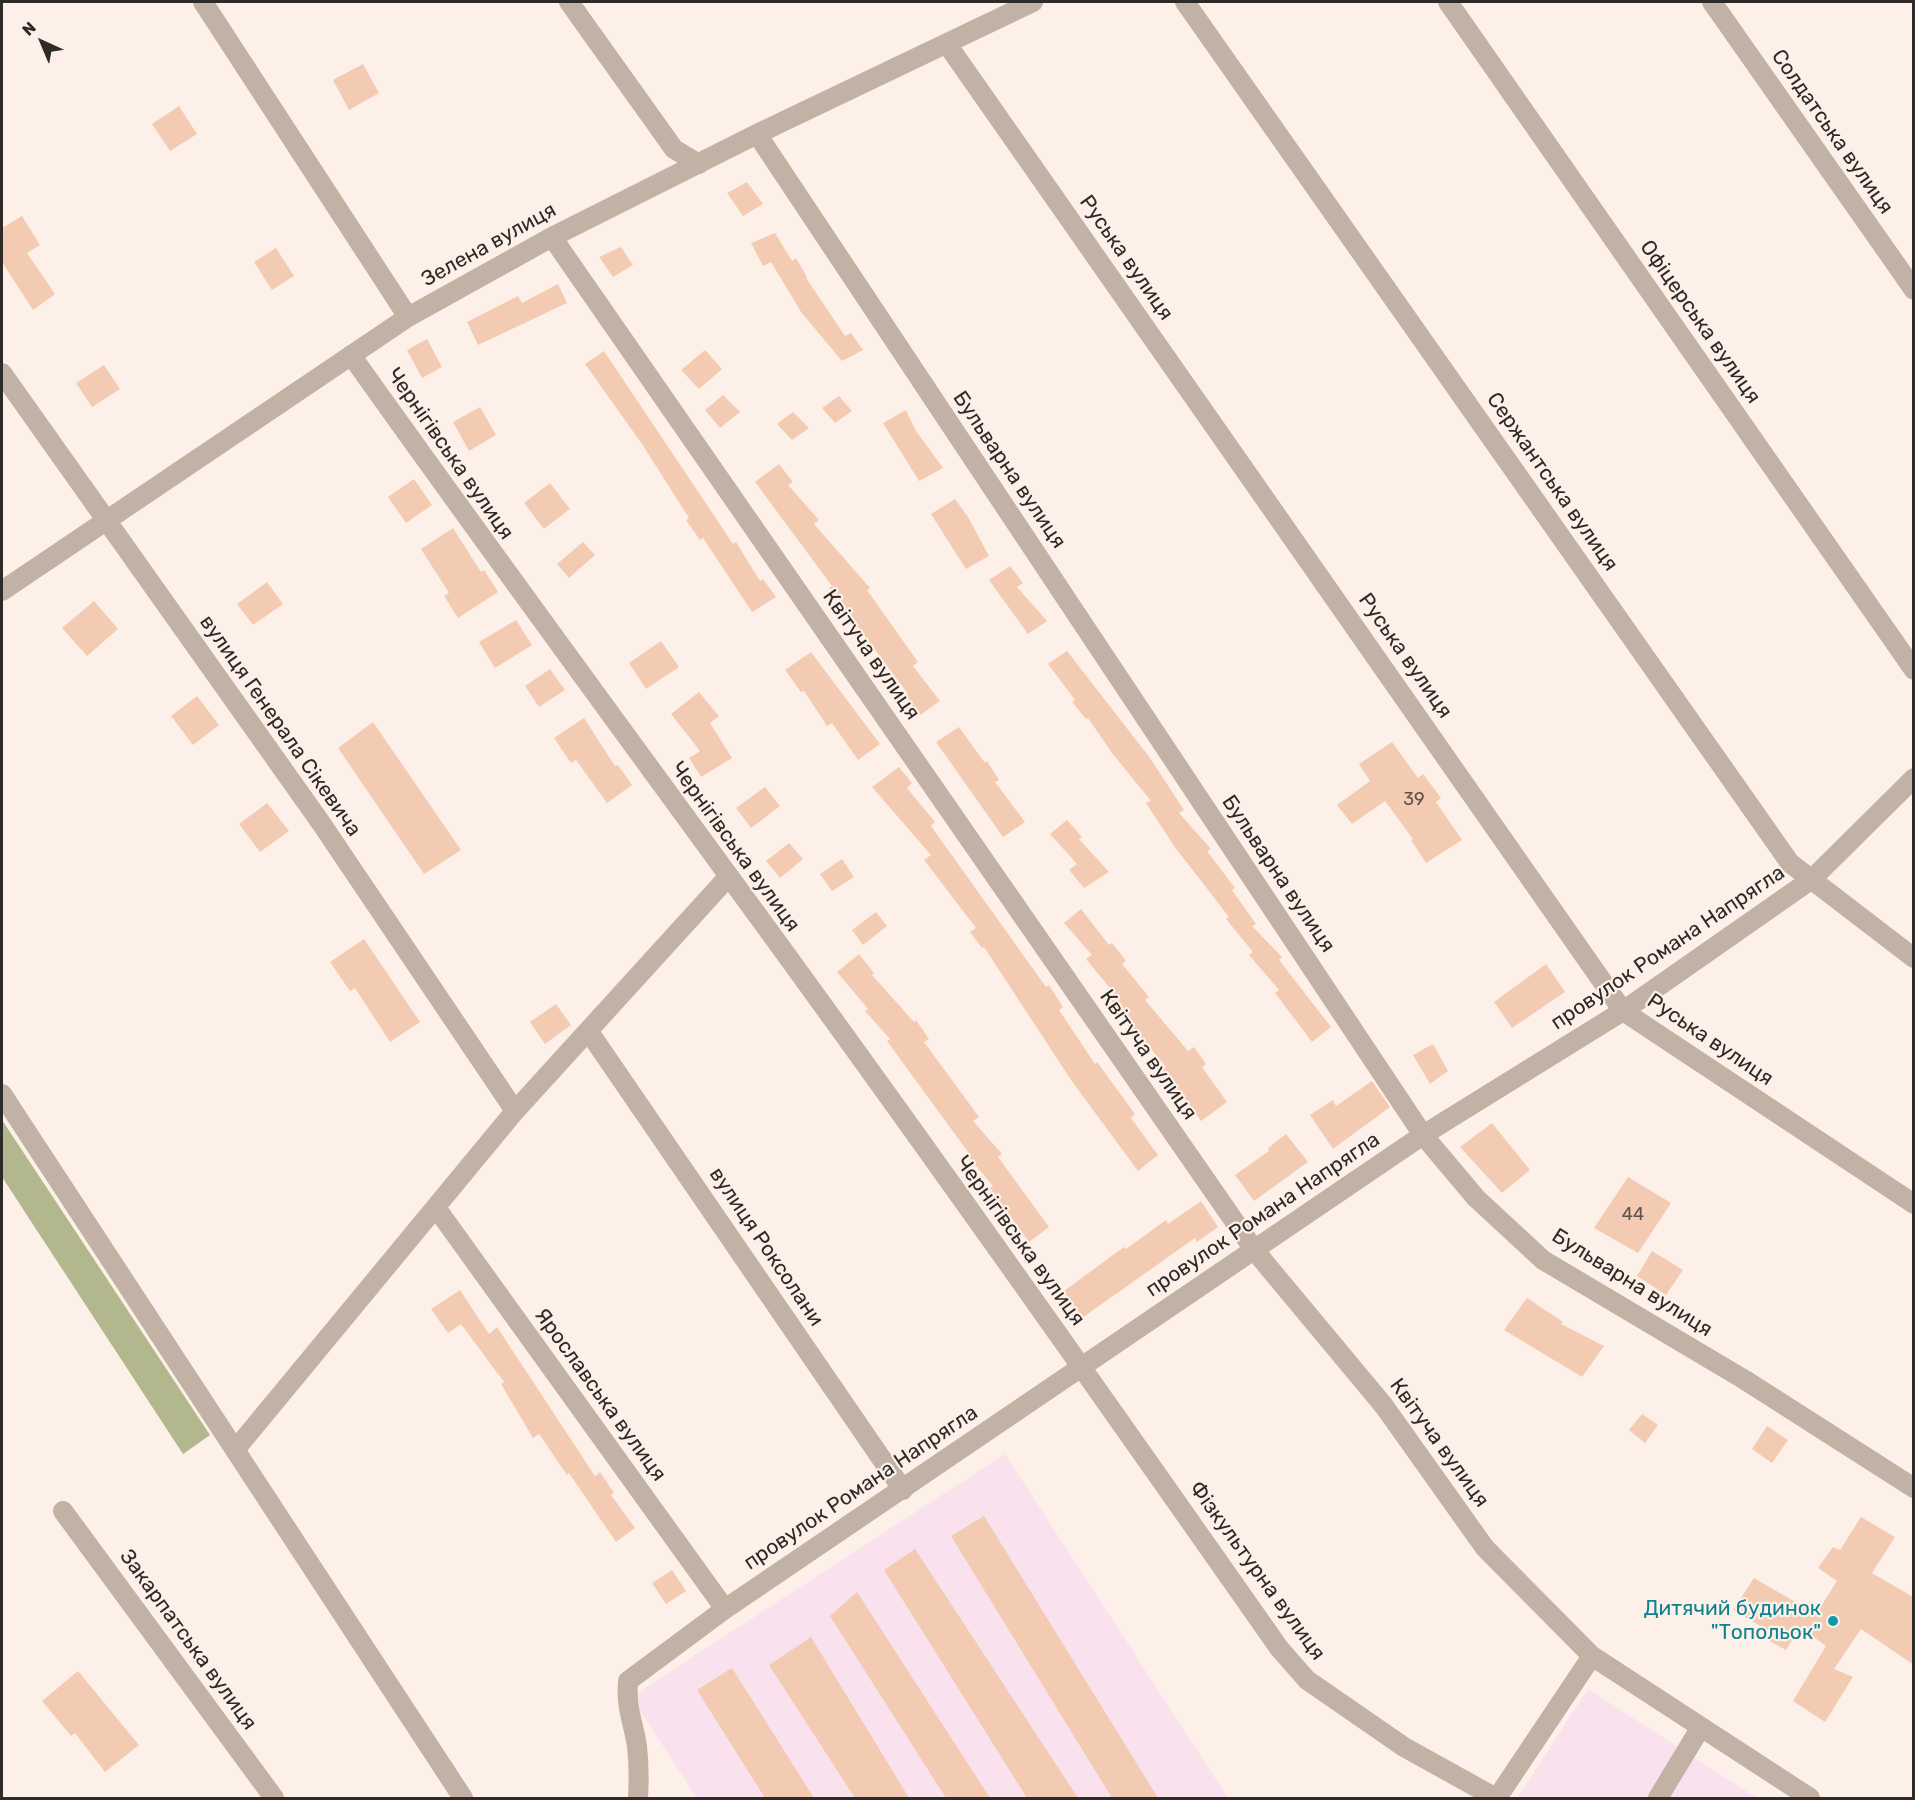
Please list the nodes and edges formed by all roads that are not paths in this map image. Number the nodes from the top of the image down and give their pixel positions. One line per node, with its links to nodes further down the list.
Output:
1 (203, 2): 12 (street)
2 (569, 2): 9 (street)
3 (1034, 2): 7 (street, Зелена вулиця)
4 (1185, 2): 20 (street, Сержантська вулиця)
5 (1448, 2): 17 (street, Офіцерська вулиця)
6 (1712, 2): 11 (street, Солдатська вулиця)
7 (947, 44): 8 (street, Зелена вулиця); 22 (street, Руська вулиця)
8 (757, 134): 9 (street, Зелена вулиця); 26 (street, Бульварна вулиця)
9 (699, 164): 10 (street, Зелена вулиця)
10 (552, 237): 12 (street, Зелена вулиця); 29 (street, Квітуча вулиця)
11 (1914, 290)
12 (408, 317): 13 (street, Зелена вулиця)
13 (351, 355): 15 (street, Зелена вулиця); 19 (street, Чернігівська вулиця)
14 (2, 373): 15 (street, вулиця Генерала Сікевича)
15 (105, 520): 16 (street, Зелена вулиця); 25 (street, вулиця Генерала Сікевича)
16 (2, 591)
17 (1914, 670)
18 (1914, 778): 20 (street, провулок Романа Напрягла)
19 (729, 876): 23 (street); 30 (street, Чернігівська вулиця)
20 (1812, 879): 21 (street, Сержантська вулиця); 22 (street, провулок Романа Напрягла)
21 (1914, 958)
22 (1623, 1011): 26 (street, провулок Романа Напрягла); 27 (street, Руська вулиця)
23 (589, 1032): 25 (street); 33 (street, вулиця Роксолани)
24 (2, 1094): 31 (street)
25 (515, 1111): 28 (street)
26 (1423, 1135): 29 (street, провулок Романа Напрягла); 32 (street, Бульварна вулиця)
27 (1914, 1204)
28 (437, 1209): 31 (street); 35 (street, Ярославська вулиця)
29 (1255, 1251): 30 (street, провулок Романа Напрягла); 36 (street, Квітуча вулиця)
30 (1082, 1367): 33 (street, провулок Романа Напрягла); 41 (street, Фізкультурна вулиця)
31 (235, 1450): 39 (street)
32 (1914, 1488)
33 (903, 1490): 35 (street, провулок Романа Напрягла)
34 (63, 1510): 38 (street, Закарпатська вулиця)
35 (725, 1609): 40 (street, провулок Романа Напрягла)
36 (1592, 1656): 37 (street, Квітуча вулиця); 41 (street, Фізкультурна вулиця)
37 (1701, 1727): 42 (street); 43 (street, Квітуча вулиця)
38 (274, 1798)
39 (463, 1798)
40 (638, 1798)
41 (1496, 1798)
42 (1658, 1798)
43 (1810, 1798)

